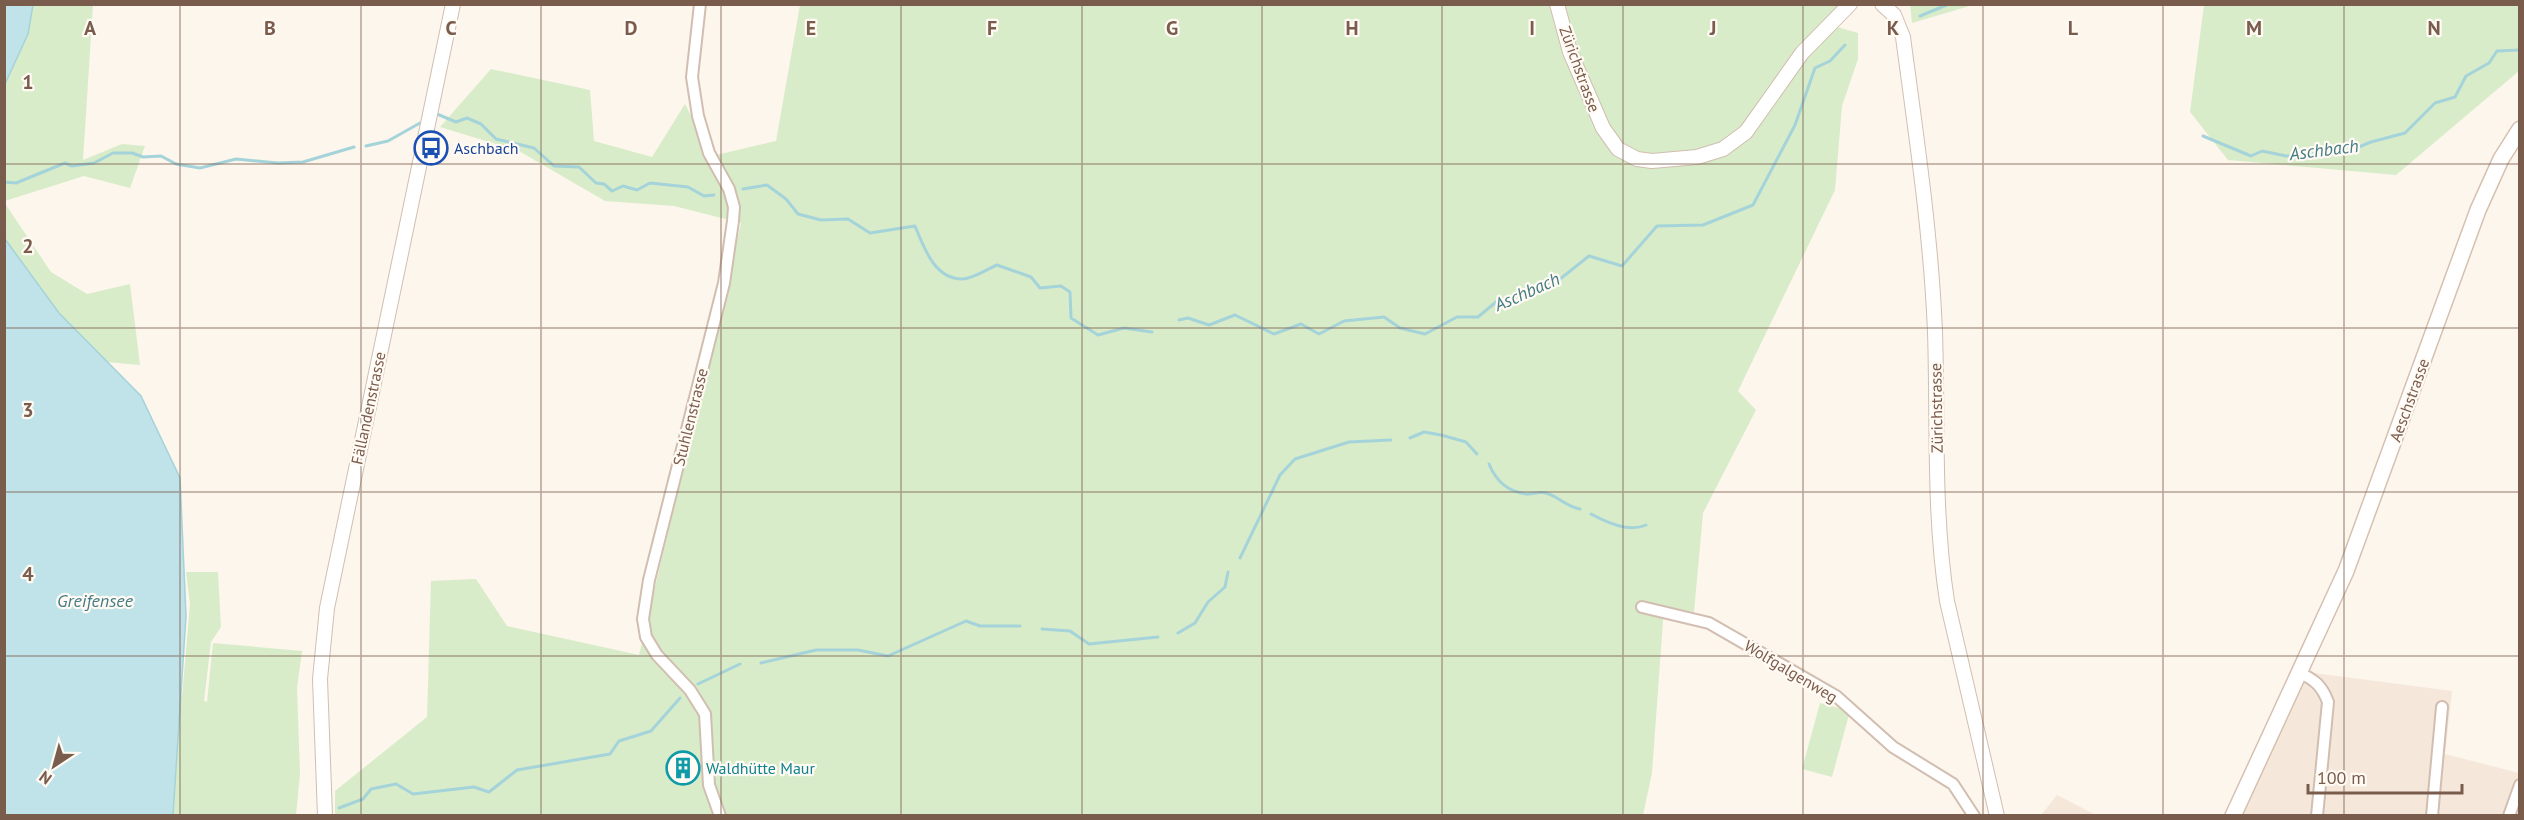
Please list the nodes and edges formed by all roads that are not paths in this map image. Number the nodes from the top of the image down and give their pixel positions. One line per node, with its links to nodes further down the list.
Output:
1 (453, 4): 11 (street, Fällandenstrasse)
2 (700, 4): 12 (street, Stuhlenstrasse)
3 (1557, 4): 4 (street, Zürichstrasse)
4 (1850, 4)
5 (1882, 4): 14 (street, Zürichstrasse)
6 (2520, 129): 8 (main road, Aeschstrasse)
7 (1642, 607): 13 (street, Wolfgalgenweg)
8 (2300, 673): 15 (main road, Aeschstrasse); 16 (street)
9 (2442, 707): 17 (street)
10 (2520, 785): 18 (street)
11 (325, 816)
12 (720, 816)
13 (1974, 816)
14 (1997, 816)
15 (2233, 816)
16 (2317, 816)
17 (2432, 816)
18 (2509, 816)

